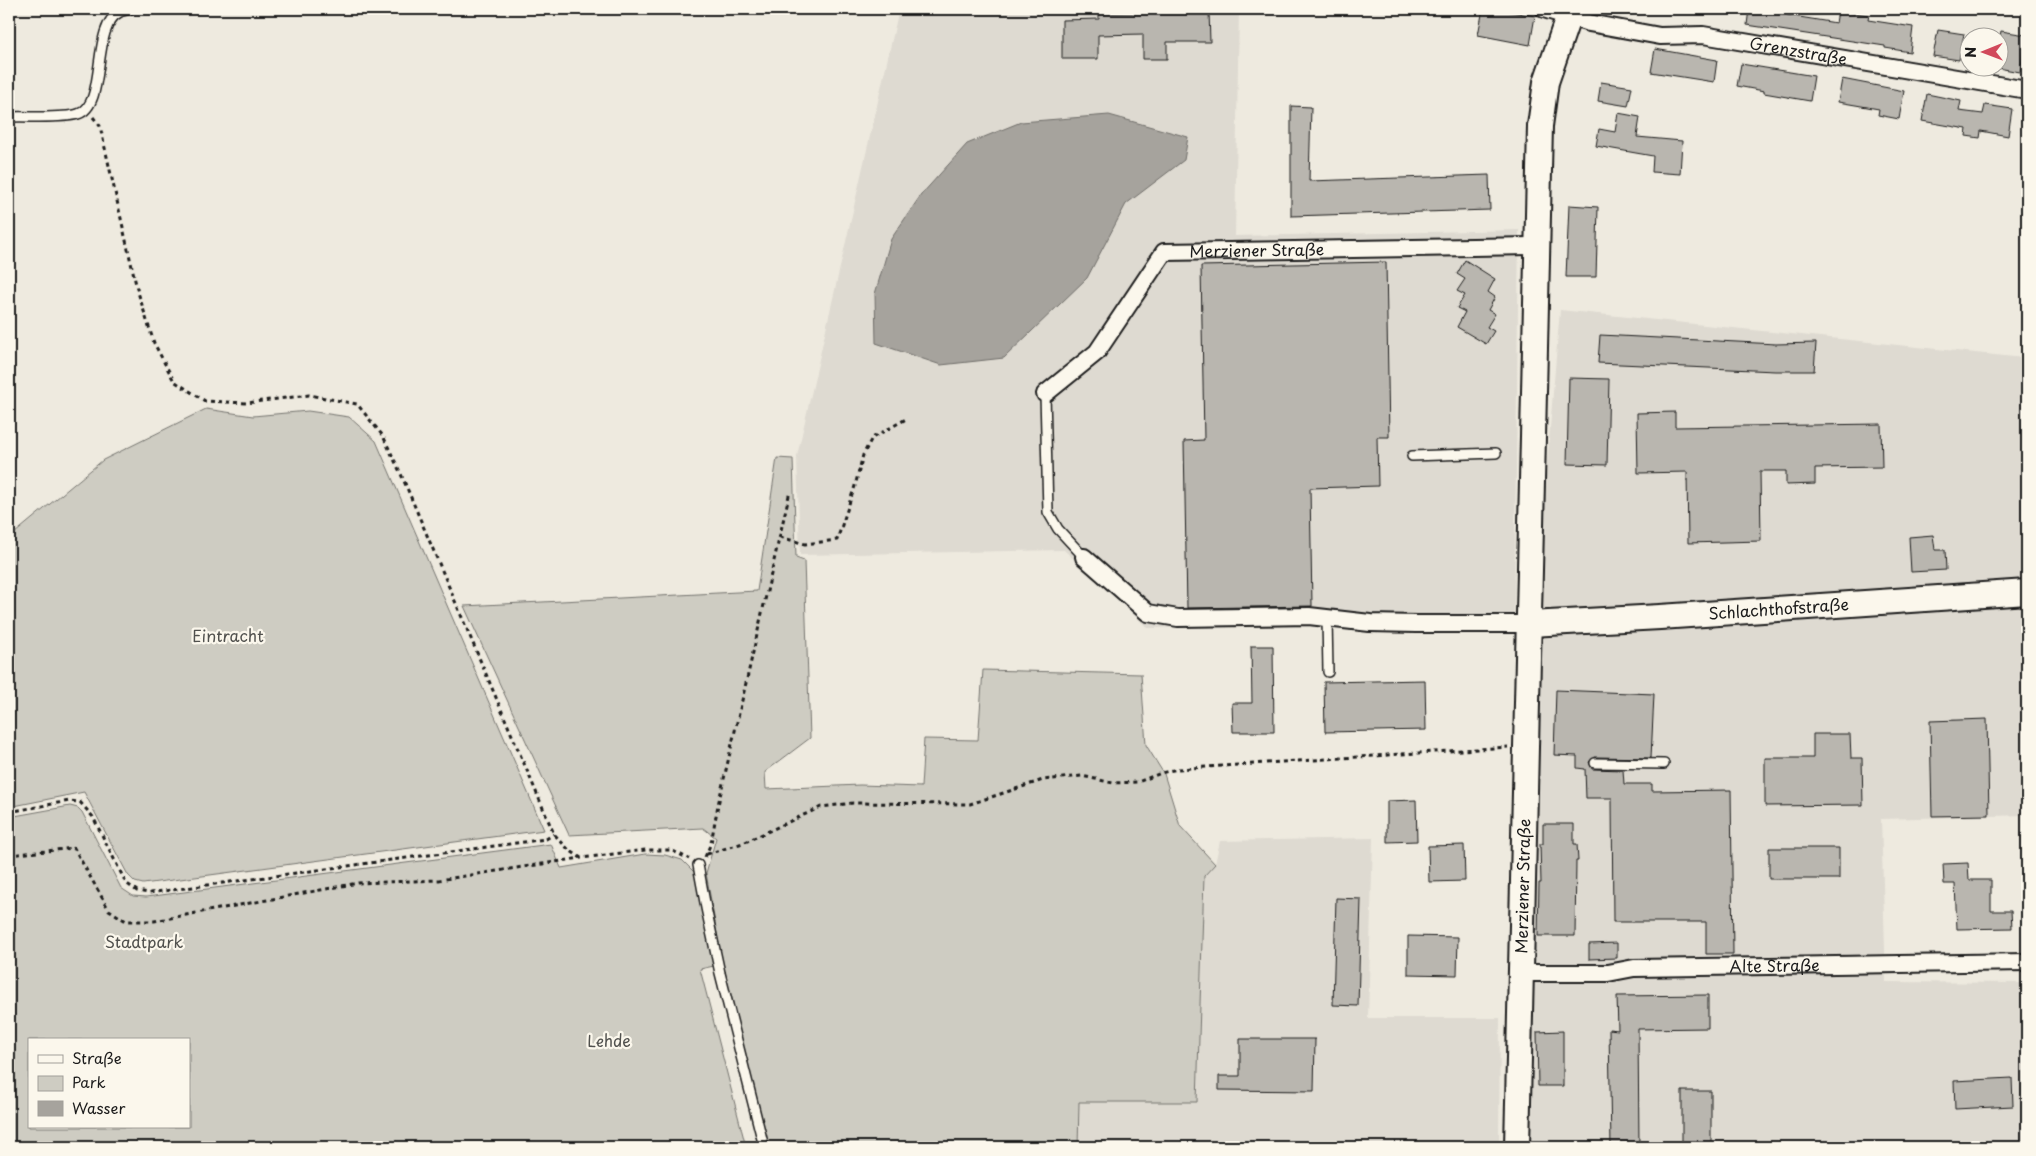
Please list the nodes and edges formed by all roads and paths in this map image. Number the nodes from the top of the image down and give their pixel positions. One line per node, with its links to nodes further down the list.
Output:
1 (131, 9): 3 (lane)
2 (1544, 9): 4 (street, Grenzstraße)
3 (118, 11): 6 (lane)
4 (1570, 12): 5 (street, Grenzstraße); 8 (main road, Merziener Straße)
5 (2027, 90)
6 (87, 109): 7 (lane); 24 (path)
7 (9, 117)
8 (1537, 246): 9 (street, Merziener Straße); 18 (main road, Merziener Straße)
9 (1046, 394): 15 (lane)
10 (906, 419): 14 (path)
11 (1496, 453): 12 (lane)
12 (1412, 456)
13 (790, 491): 14 (path)
14 (780, 537): 25 (path)
15 (1084, 556): 17 (street)
16 (2027, 592): 18 (main road, Schlachthofstraße)
17 (1327, 618): 18 (street); 19 (lane)
18 (1530, 624): 20 (main road, Merziener Straße)
19 (1328, 672)
20 (1526, 746): 25 (path); 30 (main road, Merziener Straße)
21 (1595, 763): 22 (lane)
22 (1664, 764)
23 (9, 812): 24 (path)
24 (554, 834): 27 (path)
25 (706, 854): 28 (path)
26 (9, 855): 27 (path)
27 (581, 858): 28 (path)
28 (698, 865): 31 (lane)
29 (2027, 962): 30 (street, Alte Straße)
30 (1521, 974): 32 (main road, Merziener Straße)
31 (764, 1147)
32 (1517, 1147)

